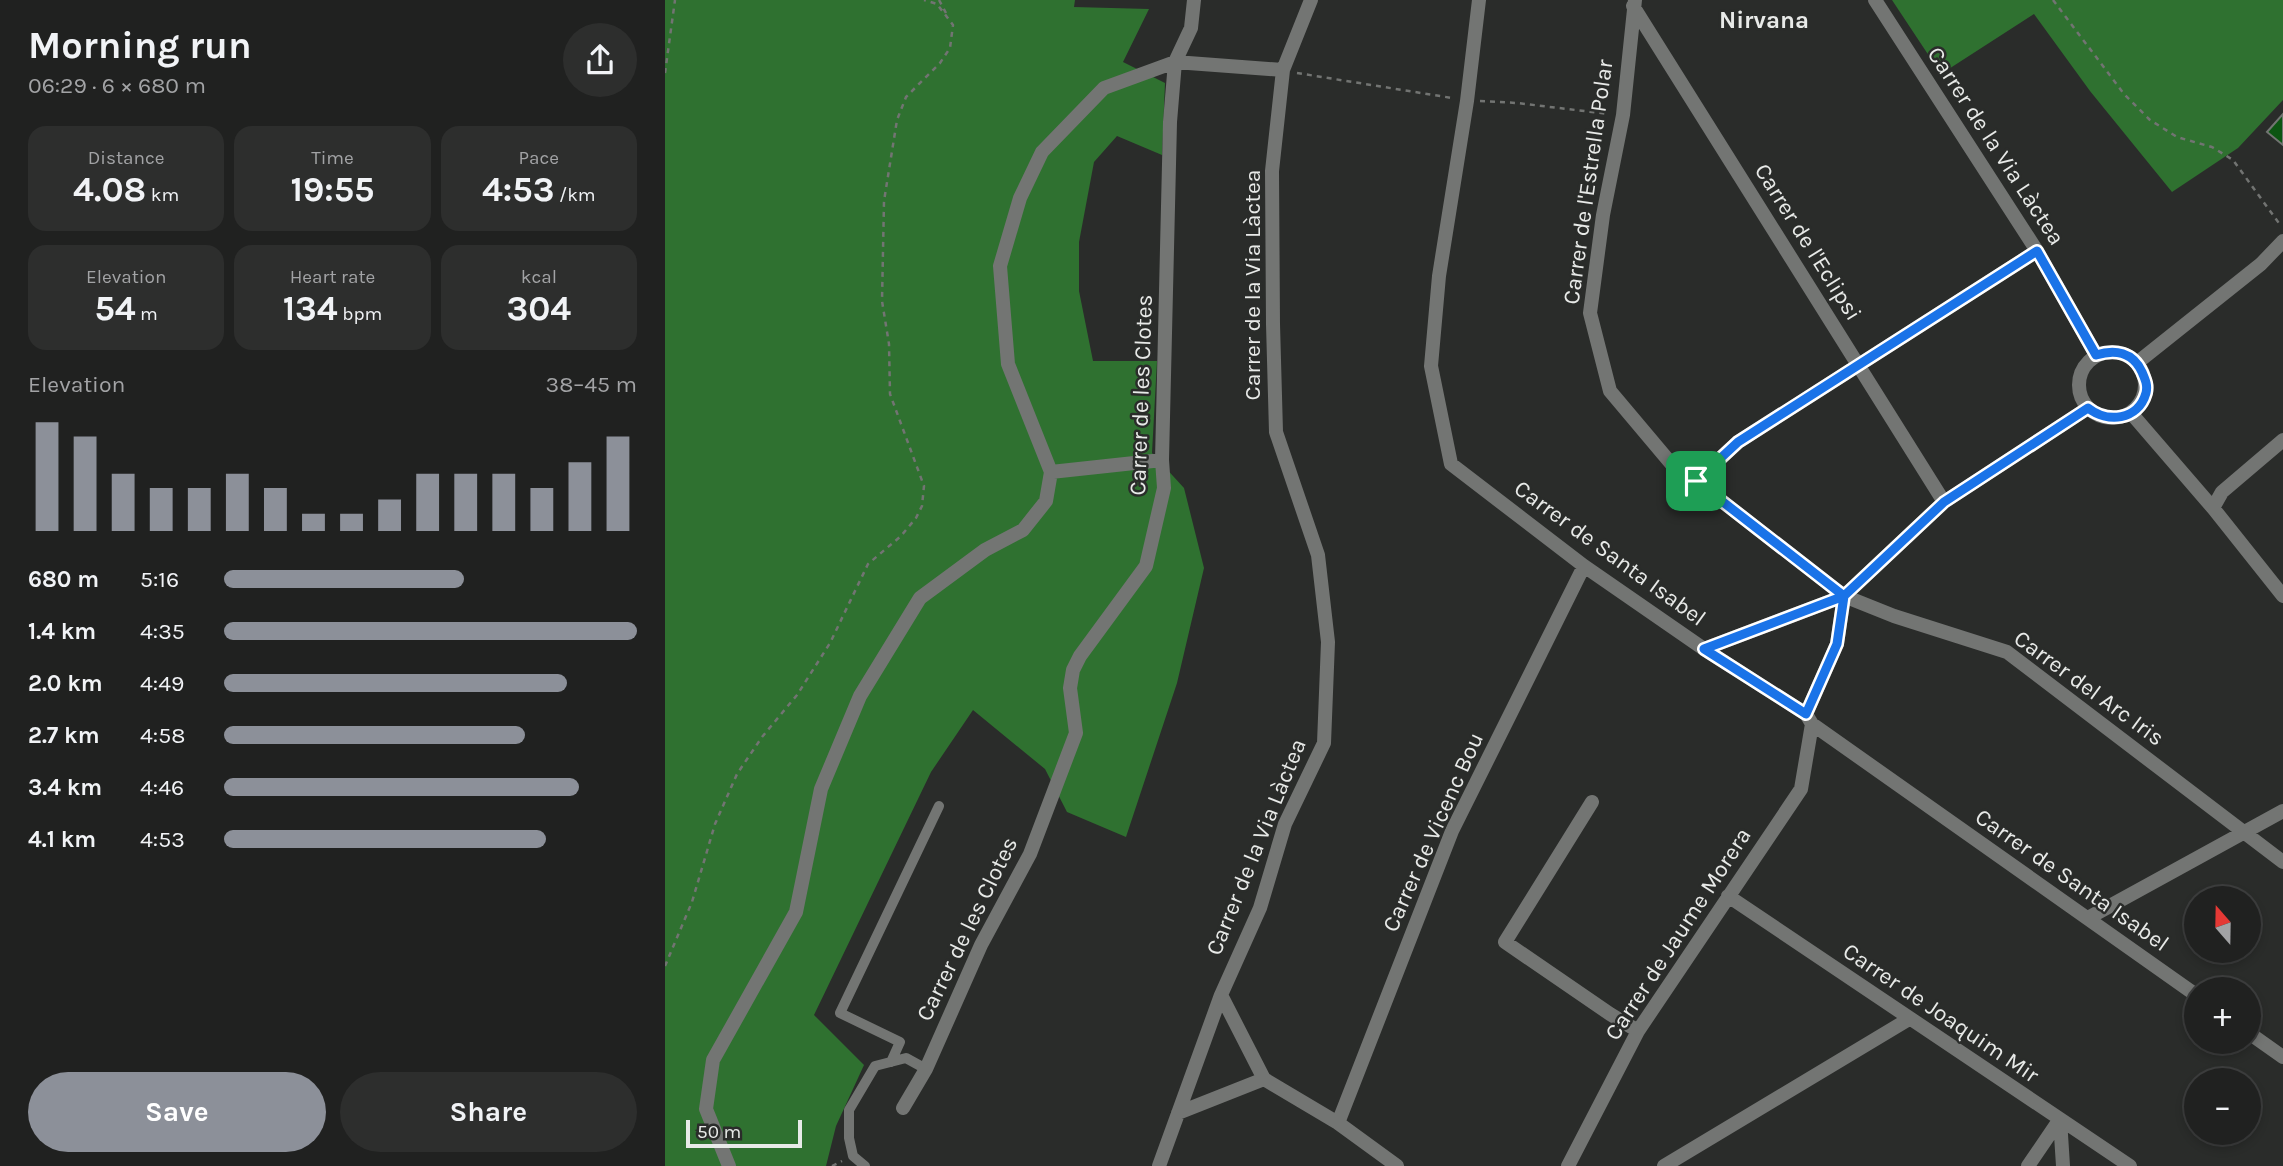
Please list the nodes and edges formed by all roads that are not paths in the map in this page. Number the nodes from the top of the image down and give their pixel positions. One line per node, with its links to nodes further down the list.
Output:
1 (1195, 0): 6 (street, Carrer de les Clotes)
2 (1311, 0): 7 (street, Carrer de la Via Làctea)
3 (1479, 0): 21 (street, Carrer de Santa Isabel)
4 (1875, 0): 9 (street, Carrer de la Via Làctea)
5 (1634, 3): 12 (street, Carrer de l'Eclipsi); 18 (street, Carrer de l'Estrella Polar)
6 (1175, 62): 7 (street); 16 (street, Carrer de les Clotes); 17 (street)
7 (1283, 70): 34 (street, Carrer de la Via Làctea)
8 (2283, 241): 11 (street)
9 (2037, 251): 10 (street, Carrer de la Via Làctea); 12 (street)
10 (2096, 355): 11 (street); 13 (street)
11 (2138, 362): 14 (street)
12 (1858, 365): 18 (street); 19 (street, Carrer de l'Eclipsi)
13 (2088, 408): 14 (street); 19 (street)
14 (2131, 413): 20 (street)
15 (2283, 440): 20 (street)
16 (1161, 460): 17 (street); 40 (street, Carrer de les Clotes)
17 (1051, 472): 46 (street)
18 (1696, 481): 22 (street, Carrer de l'Estrella Polar)
19 (1944, 502): 22 (street)
20 (2213, 508): 23 (street)
21 (1584, 566): 24 (street, Carrer de Santa Isabel); 45 (street, Carrer de Vicenc Bou)
22 (1844, 596): 24 (street); 25 (street, Carrer de Jaume Morera); 29 (street, Carrer del Arc Iris)
23 (2283, 596)
24 (1704, 649): 25 (street, Carrer de Santa Isabel)
25 (1809, 719): 31 (street, Carrer de Jaume Morera); 32 (street, Carrer de Santa Isabel)
26 (1593, 802): 36 (street)
27 (939, 806): 39 (lane)
28 (2283, 811): 29 (street)
29 (2246, 833): 30 (street, Carrer del Arc Iris); 32 (street)
30 (2283, 862)
31 (1728, 896): 35 (street, Carrer de Joaquim Mir); 36 (street, Carrer de Jaume Morera)
32 (2088, 918): 33 (street, Carrer de Santa Isabel)
33 (2184, 986)
34 (1221, 995): 41 (street); 43 (street, Carrer de la Via Làctea)
35 (1909, 1019): 44 (street, Carrer de Joaquim Mir); 51 (street)
36 (1638, 1031): 50 (street, Carrer de Jaume Morera)
37 (2261, 1041): 38 (street)
38 (2283, 1057)
39 (891, 1062): 40 (lane); 47 (lane)
40 (926, 1069): 42 (street, Carrer de les Clotes)
41 (1264, 1079): 43 (street); 45 (street)
42 (903, 1108)
43 (1178, 1113): 48 (street, Carrer de la Via Làctea)
44 (2060, 1119): 52 (street); 53 (street); 54 (street, Carrer de Joaquim Mir)
45 (1338, 1123): 49 (street)
46 (729, 1166)
47 (865, 1166)
48 (1159, 1166)
49 (1397, 1166)
50 (1568, 1166)
51 (1664, 1166)
52 (2028, 1166)
53 (2063, 1166)
54 (2130, 1166)

